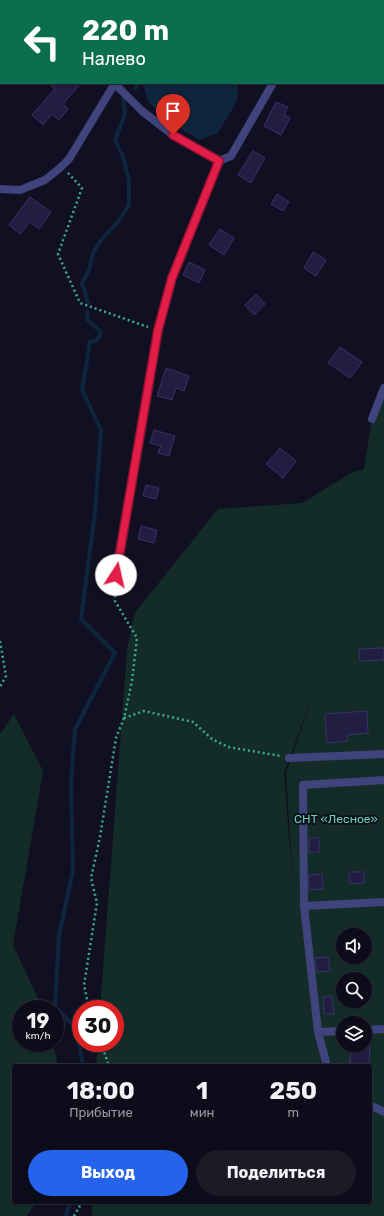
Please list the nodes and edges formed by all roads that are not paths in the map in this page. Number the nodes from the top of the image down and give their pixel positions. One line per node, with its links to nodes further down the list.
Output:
1 (114, 84): 5 (street)
2 (116, 84): 4 (street)
3 (272, 84): 4 (street)
4 (219, 161): 8 (street)
5 (0, 188)
6 (384, 388): 7 (street)
7 (372, 419)
8 (116, 575)
9 (384, 754): 10 (street)
10 (289, 758)
11 (384, 780): 13 (street)
12 (384, 902): 13 (street)
13 (304, 906): 17 (street)
14 (384, 1029): 15 (street)
15 (372, 1030)
16 (336, 1031): 17 (street)
17 (318, 1032): 18 (street)
18 (326, 1064)
19 (372, 1106): 20 (street)
20 (384, 1112)

